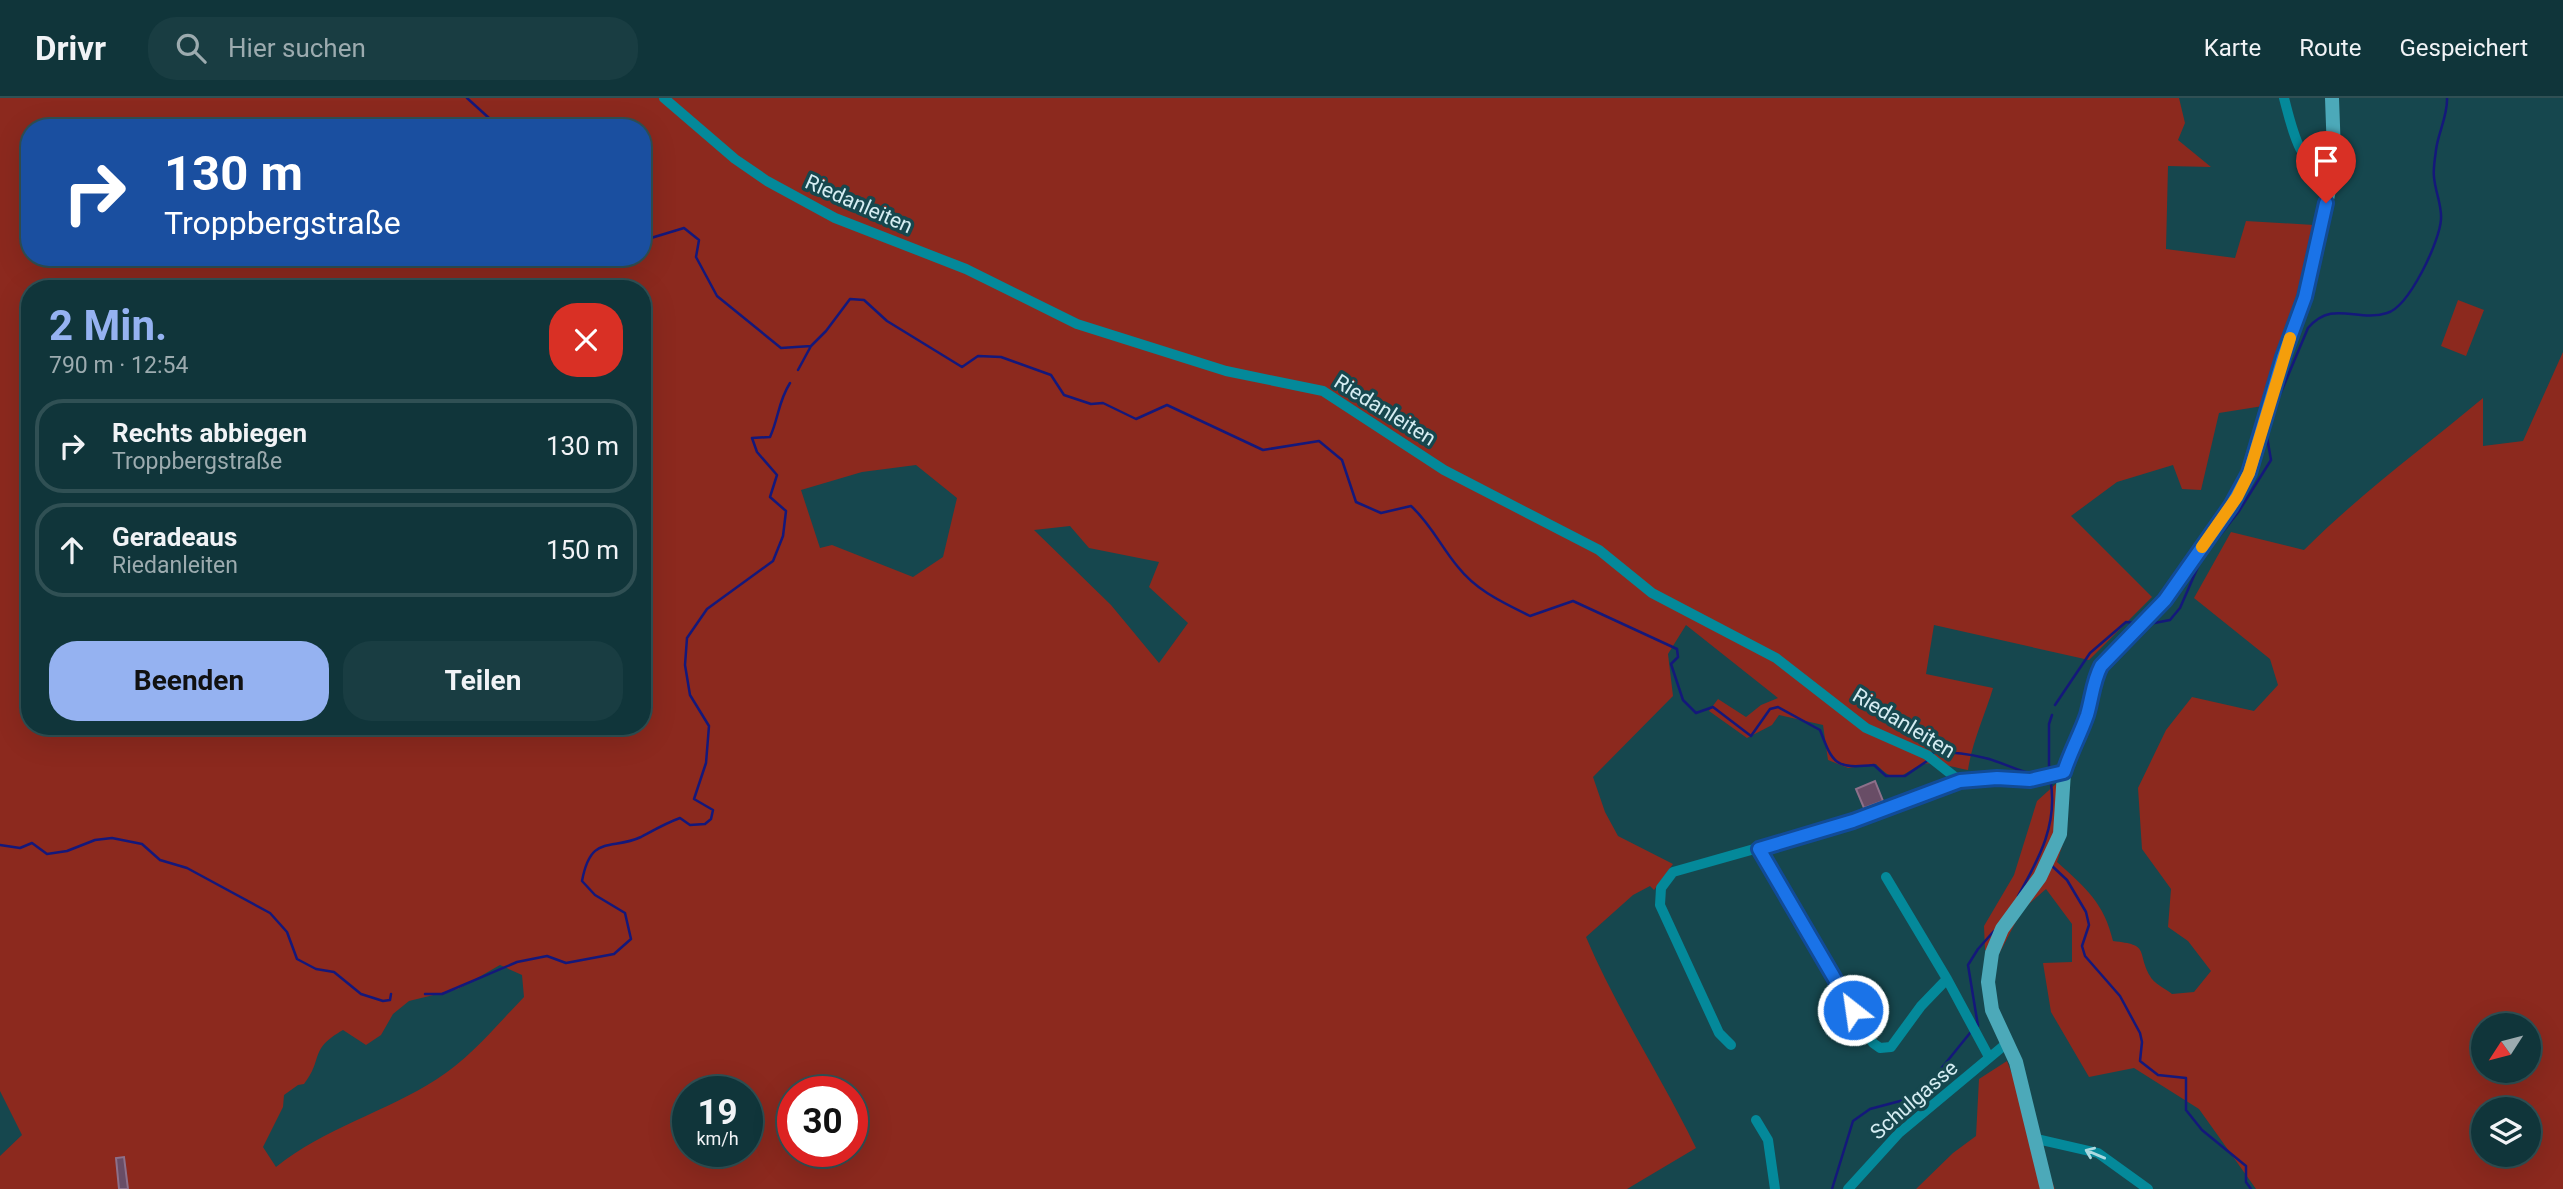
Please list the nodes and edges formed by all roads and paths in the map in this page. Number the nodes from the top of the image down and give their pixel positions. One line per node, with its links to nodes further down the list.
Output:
1 (664, 98): 6 (street, Riedanleiten)
2 (2284, 98): 4 (street)
3 (2332, 98): 4 (street)
4 (2331, 181): 5 (street)
5 (2059, 774): 6 (street, Riedanleiten); 10 (street)
6 (1960, 781): 7 (street)
7 (1759, 849): 9 (street); 11 (street)
8 (1886, 877): 9 (street)
9 (1947, 979): 12 (street)
10 (2007, 1043): 12 (street, Schulgasse); 14 (street)
11 (1731, 1045)
12 (1989, 1057): 16 (street, Schulgasse)
13 (1756, 1120): 15 (street)
14 (2033, 1138): 17 (street); 18 (street, one-way to 14)
15 (1775, 1189)
16 (1848, 1189)
17 (2047, 1189)
18 (2148, 1189)

